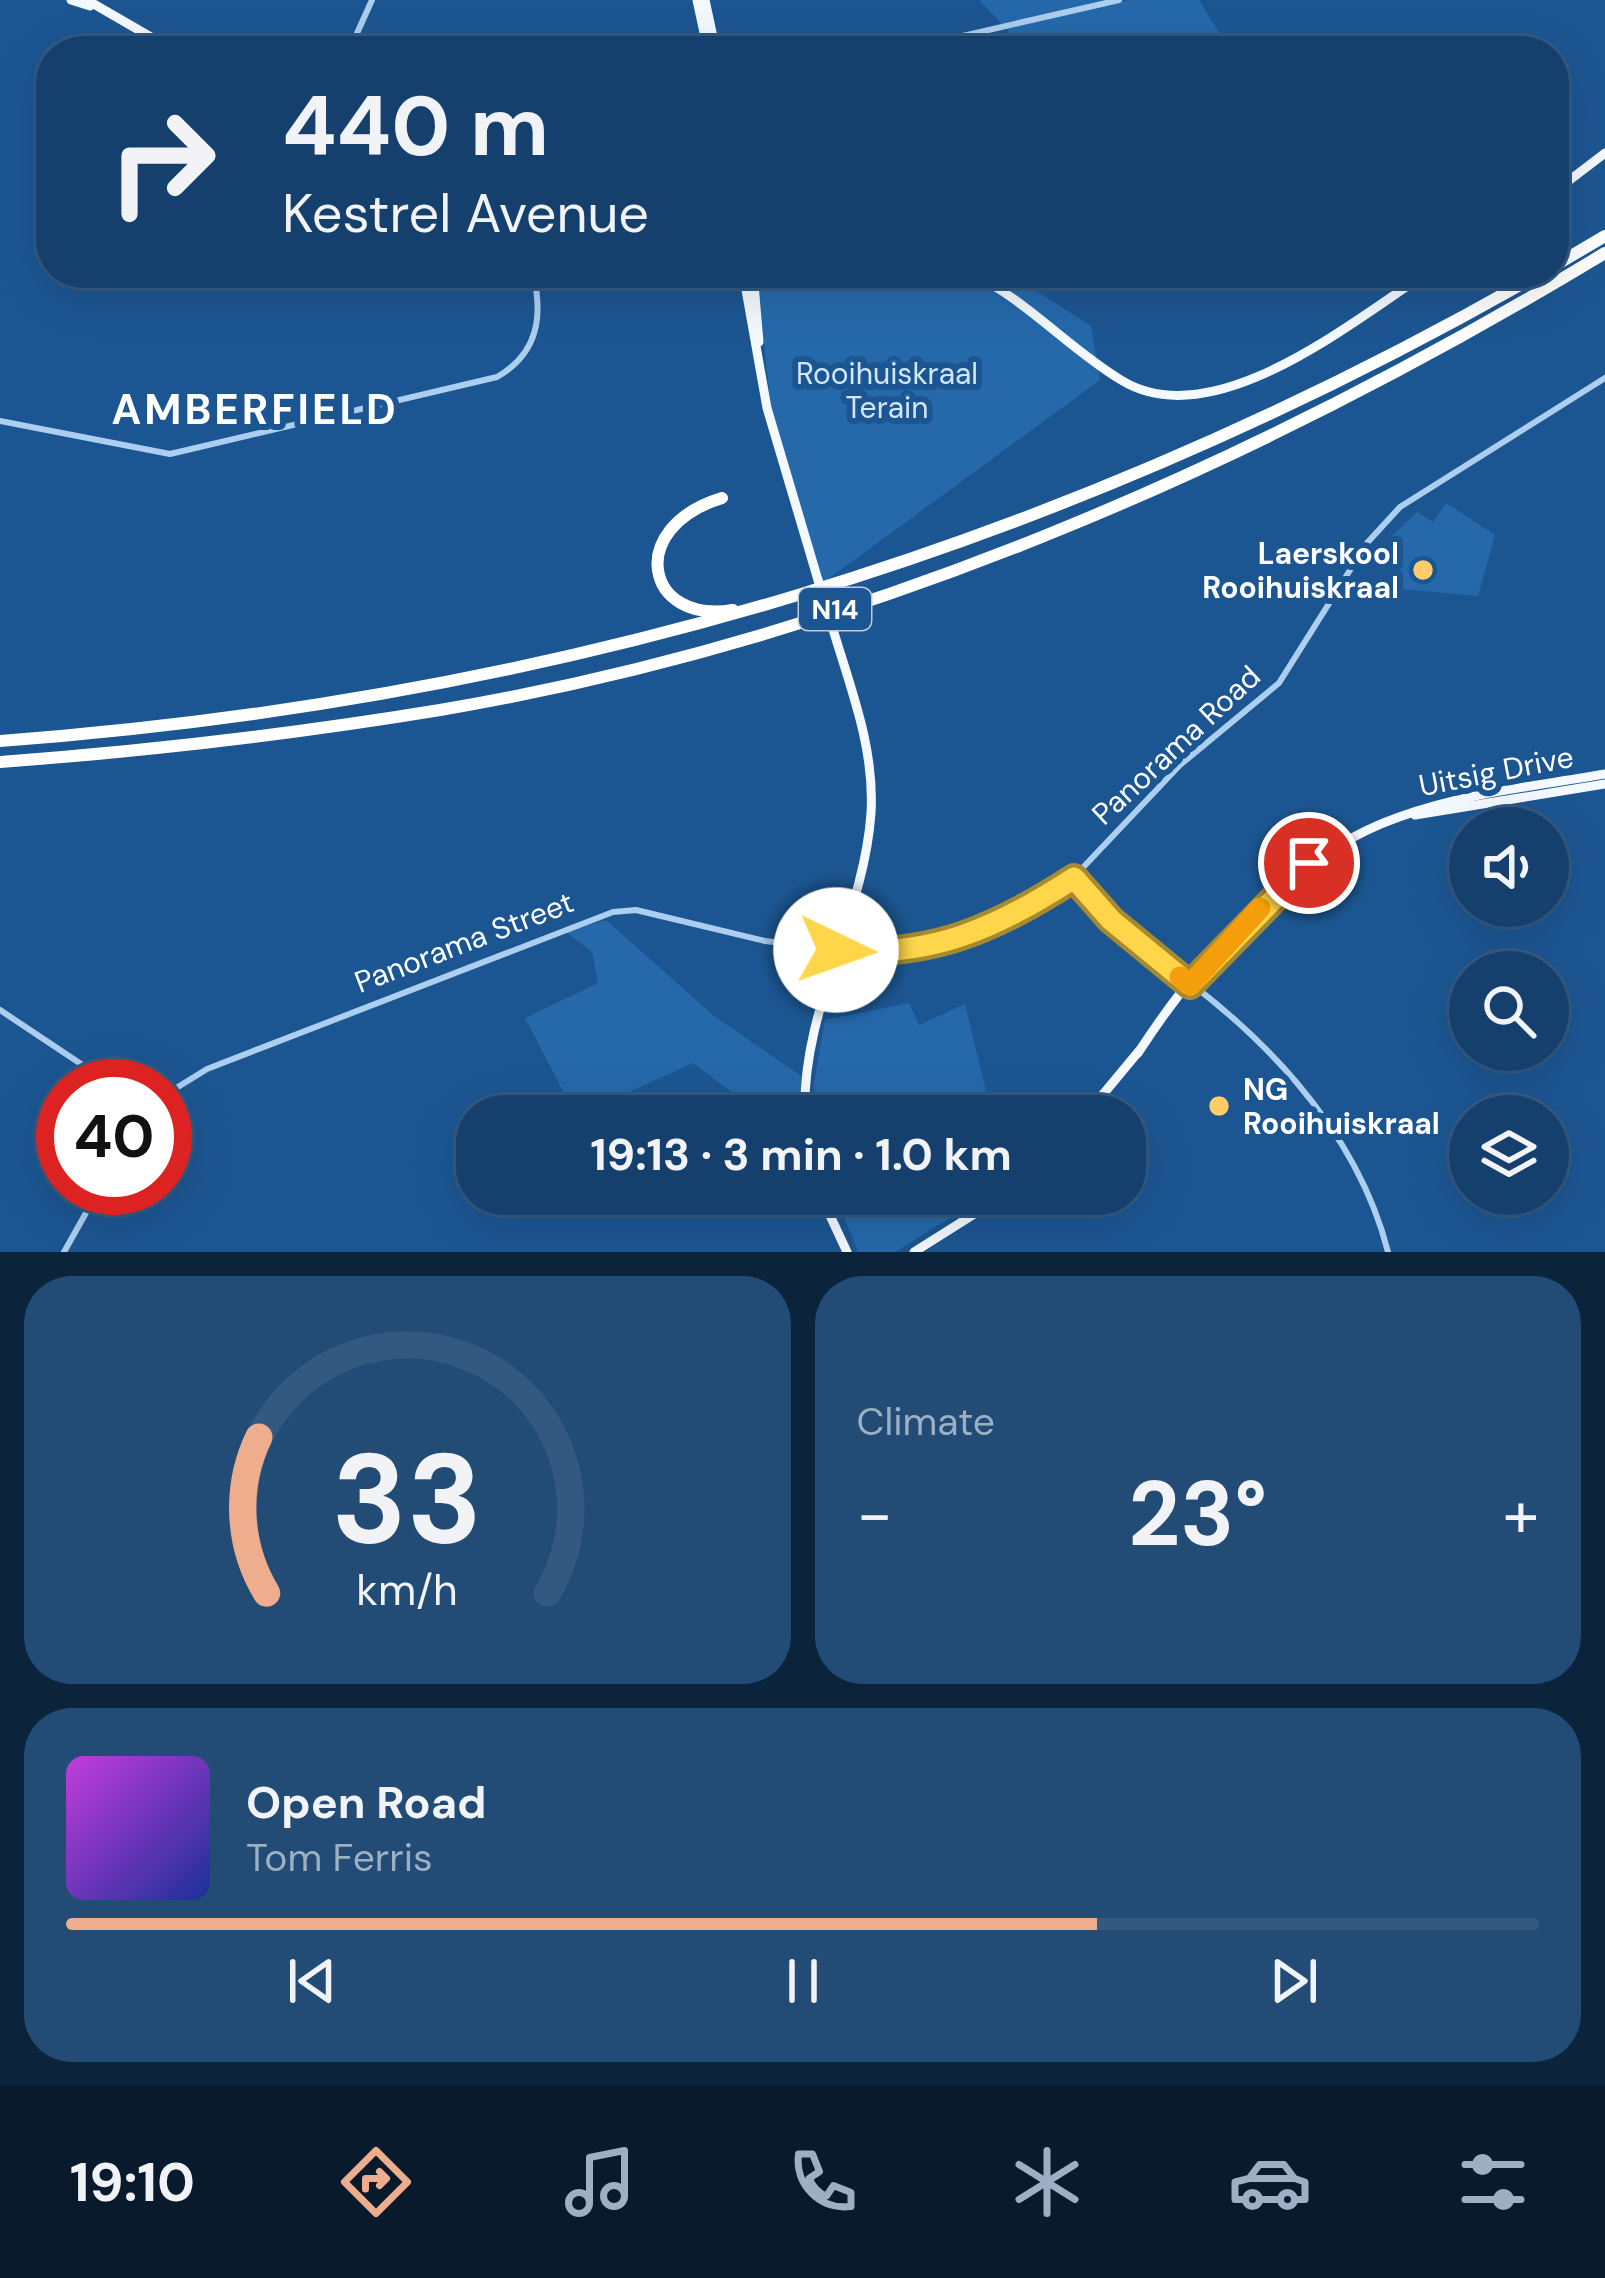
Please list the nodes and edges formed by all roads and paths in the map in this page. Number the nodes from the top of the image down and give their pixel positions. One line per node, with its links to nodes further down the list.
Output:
1 (372, 0): 6 (street)
2 (701, 0): 7 (main road)
3 (1119, 0): 8 (street)
4 (80, 1): 5 (main road)
5 (155, 36)
6 (356, 36)
7 (709, 36)
8 (968, 36)
9 (1605, 153): 10 (main road)
10 (1569, 181)
11 (1605, 236): 13 (highway)
12 (1605, 254): 14 (highway, N14)
13 (1569, 257)
14 (1569, 275)
15 (535, 288): 23 (street)
16 (746, 288): 24 (main road)
17 (755, 288): 24 (main road)
18 (991, 288): 19 (main road)
19 (1402, 288)
20 (1513, 288): 26 (highway, N14)
21 (1546, 288): 28 (highway, N14)
22 (1605, 378): 32 (street, Panorama Road)
23 (0, 421)
24 (775, 436): 34 (main road, bridge)
25 (722, 498): 26 (highway)
26 (922, 558): 27 (highway, N14)
27 (0, 741)
28 (0, 763)
29 (1605, 774): 31 (main road, Uitsig Drive)
30 (1605, 784): 31 (main road, Uitsig Drive)
31 (1398, 817): 37 (main road, Uitsig Drive)
32 (1090, 860): 33 (street, Panorama Street)
33 (1074, 878): 36 (street, Panorama Street); 37 (street)
34 (843, 924): 35 (main road); 36 (main road)
35 (807, 946): 36 (street, Panorama Street); 40 (street, Panorama Street)
36 (837, 950): 41 (main road)
37 (1190, 987): 42 (main road, Uitsig Drive); 49 (street)
38 (0, 1010): 39 (street)
39 (74, 1059)
40 (192, 1078)
41 (808, 1095)
42 (1103, 1095)
43 (85, 1215): 46 (street)
44 (832, 1215): 47 (main road)
45 (974, 1215): 48 (main road)
46 (64, 1252)
47 (849, 1252)
48 (910, 1252)
49 (1388, 1252)

